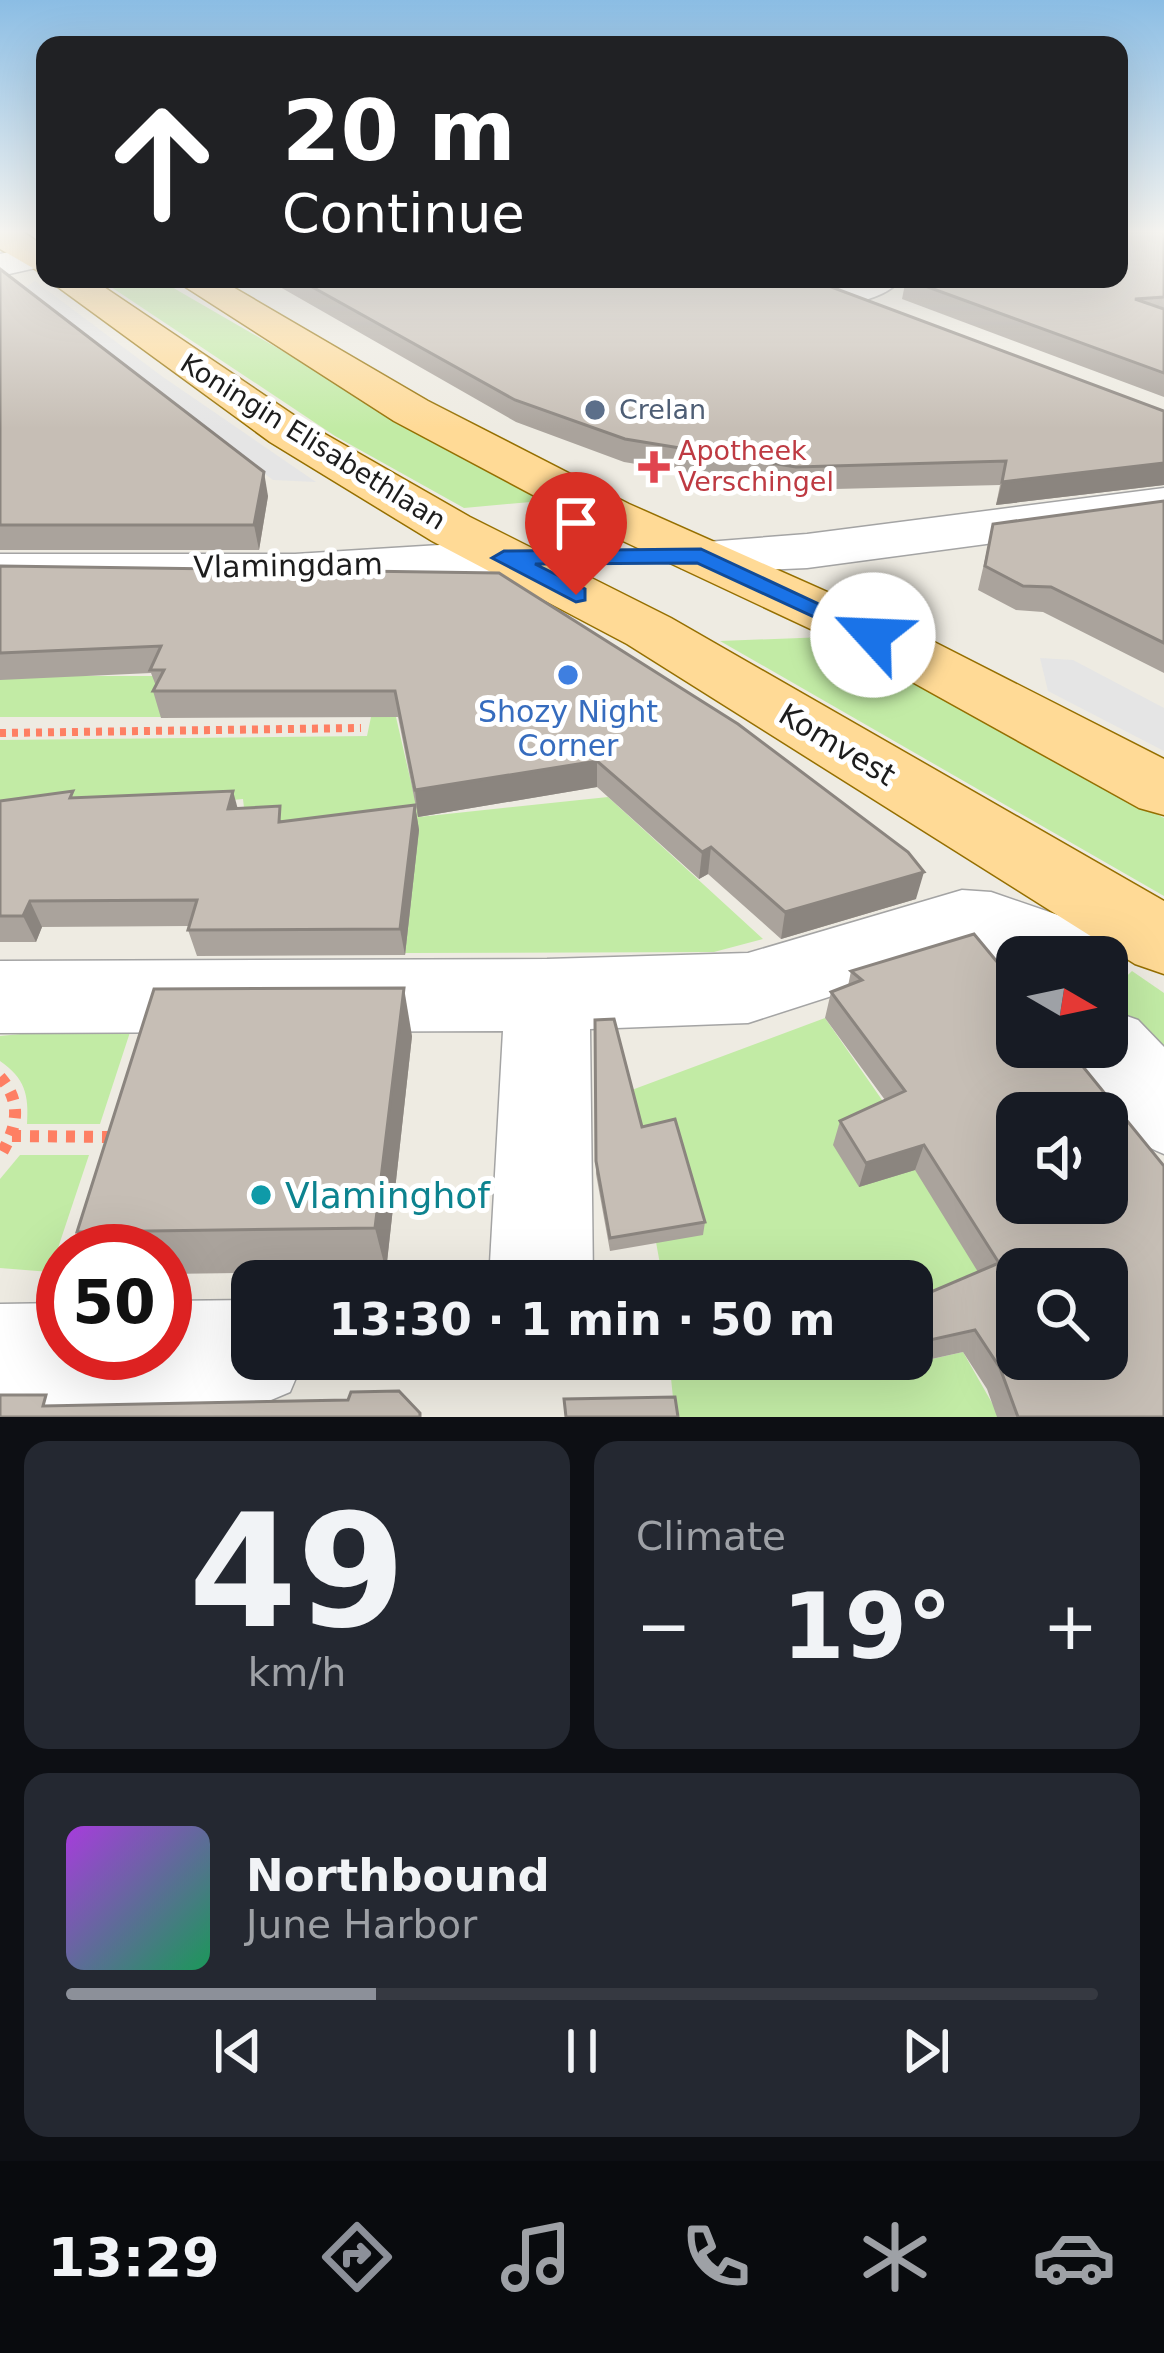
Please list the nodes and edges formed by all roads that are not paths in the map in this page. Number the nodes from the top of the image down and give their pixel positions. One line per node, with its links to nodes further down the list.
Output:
1 (83, 297): 5 (main road, Koningin Elisabethlaan)
2 (222, 297): 4 (main road)
3 (1164, 504): 4 (street)
4 (701, 556): 5 (main road); 7 (main road)
5 (504, 558): 6 (street, Vlamingdam); 8 (main road, Komvest)
6 (0, 571)
7 (1164, 790)
8 (1152, 934): 10 (street)
9 (1021, 936): 11 (street)
10 (1079, 936)
11 (547, 995): 12 (street); 15 (street)
12 (0, 997)
13 (1126, 1068): 14 (street)
14 (1164, 1112)
15 (541, 1260)
16 (231, 1354): 17 (street)
17 (0, 1358)

